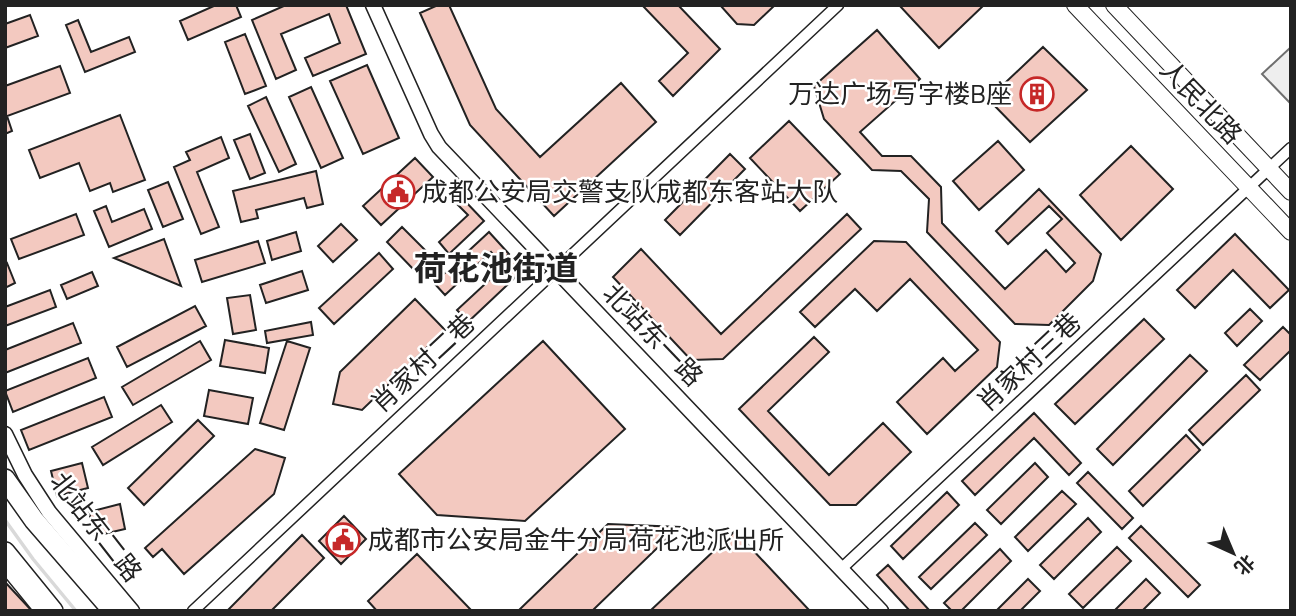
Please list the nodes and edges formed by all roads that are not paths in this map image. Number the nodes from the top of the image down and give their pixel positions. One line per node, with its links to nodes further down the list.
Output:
1 (373, 5): 10 (street, 北站东一路)
2 (838, 5): 10 (street, 肖家村二巷)
3 (1075, 5): 7 (main road, 人民北路)
4 (1114, 5): 6 (main road, 人民北路)
5 (1291, 148): 6 (street, 肖家村三巷)
6 (1268, 169): 7 (street, 肖家村三巷); 8 (main road, 人民北路)
7 (1249, 187): 9 (main road, 人民北路); 15 (street, 肖家村三巷)
8 (1291, 192)
9 (1291, 232)
10 (556, 269): 15 (street, 北站东一路); 20 (street, 肖家村二巷)
11 (5, 434): 19 (street, 北站东二路)
12 (5, 479): 18 (highway)
13 (5, 552): 17 (highway)
14 (5, 568): 16 (street)
15 (841, 569): 21 (street, 北站东一路)
16 (40, 611)
17 (53, 611)
18 (113, 611)
19 (132, 611)
20 (193, 611)
21 (881, 611)

